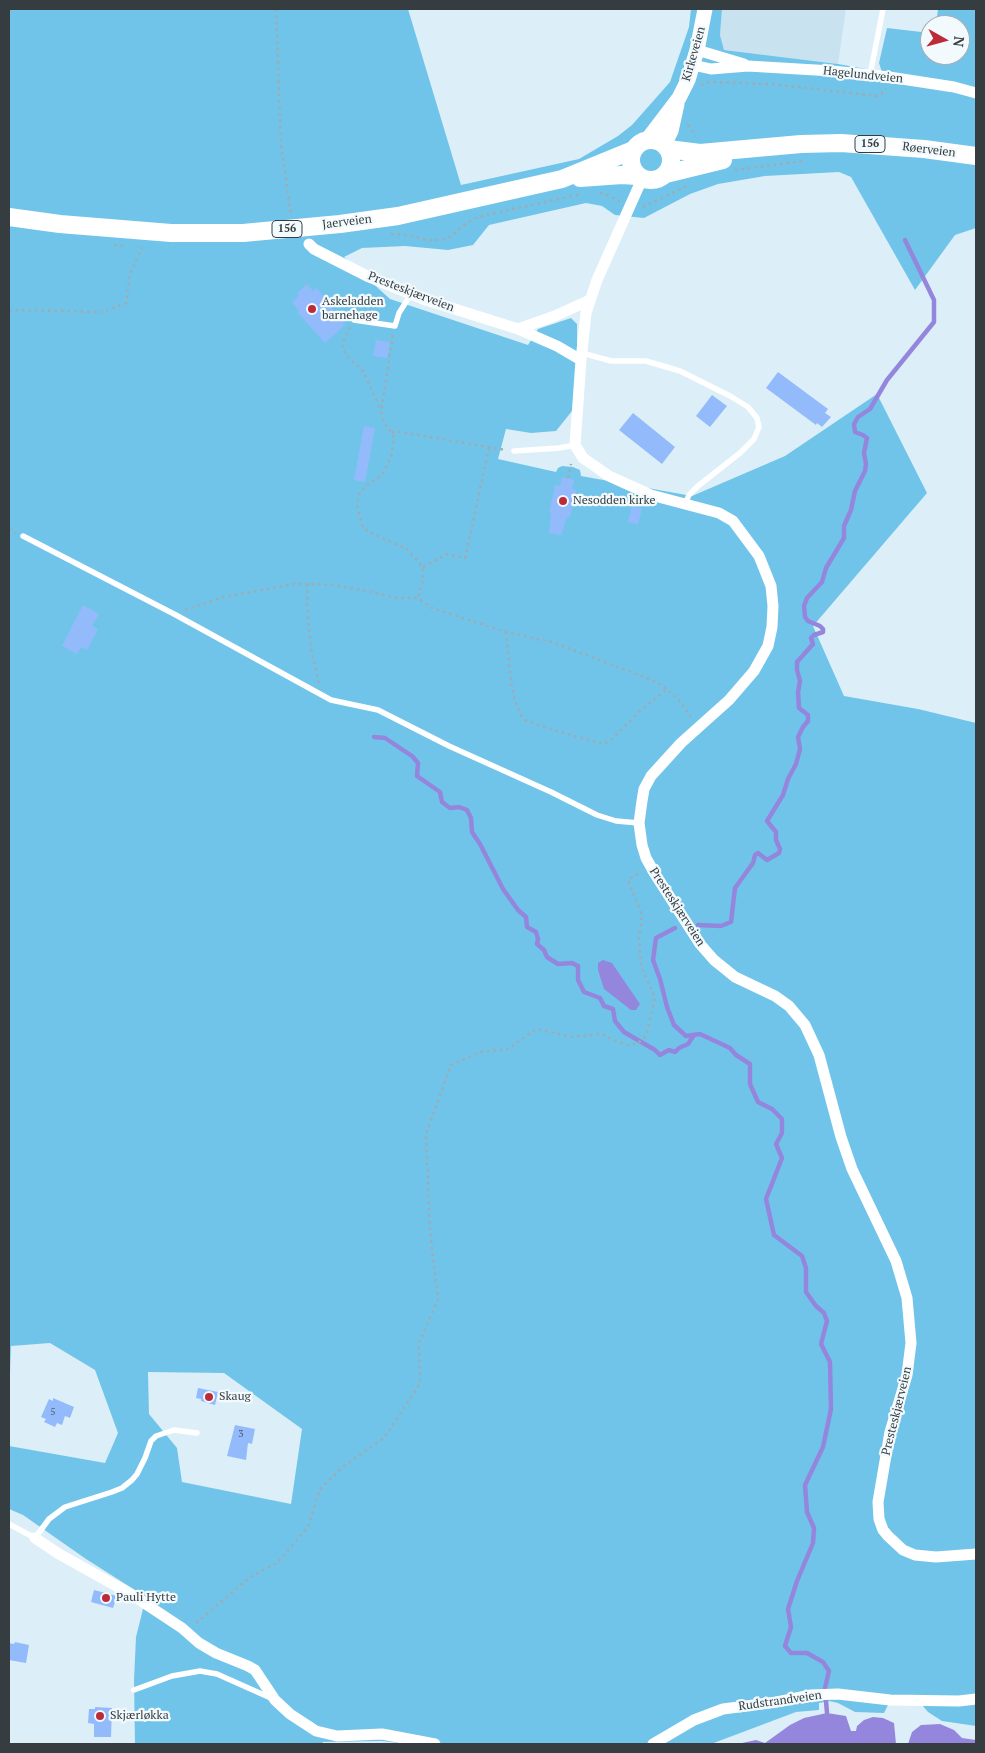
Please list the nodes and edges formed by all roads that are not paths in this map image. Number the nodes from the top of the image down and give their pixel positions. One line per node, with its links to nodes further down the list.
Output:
1 (704, 9): 3 (main road, Kirkeveien)
2 (883, 9): 4 (lane)
3 (695, 57): 4 (street, Hagelundveien); 6 (main road, Kirkeveien)
4 (870, 75): 5 (street, Hagelundveien)
5 (976, 93)
6 (660, 145): 7 (main road, Røerveien / 156); 8 (main road, 156); 10 (main road)
7 (762, 149): 9 (main road, Røerveien / 156); 10 (main road, Røerveien / 156)
8 (633, 150): 11 (main road); 12 (main road, Jaerveien / 156)
9 (976, 156)
10 (666, 174): 11 (main road, 156)
11 (640, 178): 12 (main road, Jaerveien / 156); 16 (street)
12 (562, 179): 13 (main road, Jaerveien / 156)
13 (9, 217)
14 (309, 244): 15 (street, Presteskjærveien)
15 (411, 294): 17 (lane); 18 (street, Presteskjærveien)
16 (590, 300): 18 (street); 19 (street)
17 (354, 320)
18 (518, 329): 19 (street, Presteskjærveien)
19 (582, 357): 20 (street); 22 (lane)
20 (575, 445): 21 (lane); 22 (street, Presteskjærveien)
21 (514, 451)
22 (685, 504): 24 (street, Presteskjærveien)
23 (23, 536): 24 (lane)
24 (639, 823): 28 (street, Presteskjærveien)
25 (197, 1432): 27 (lane)
26 (9, 1524): 27 (lane)
27 (35, 1538): 31 (street)
28 (976, 1554)
29 (134, 1690): 31 (lane)
30 (976, 1699): 33 (street, Rudstrandveien)
31 (275, 1700): 32 (street)
32 (435, 1744)
33 (653, 1744)

